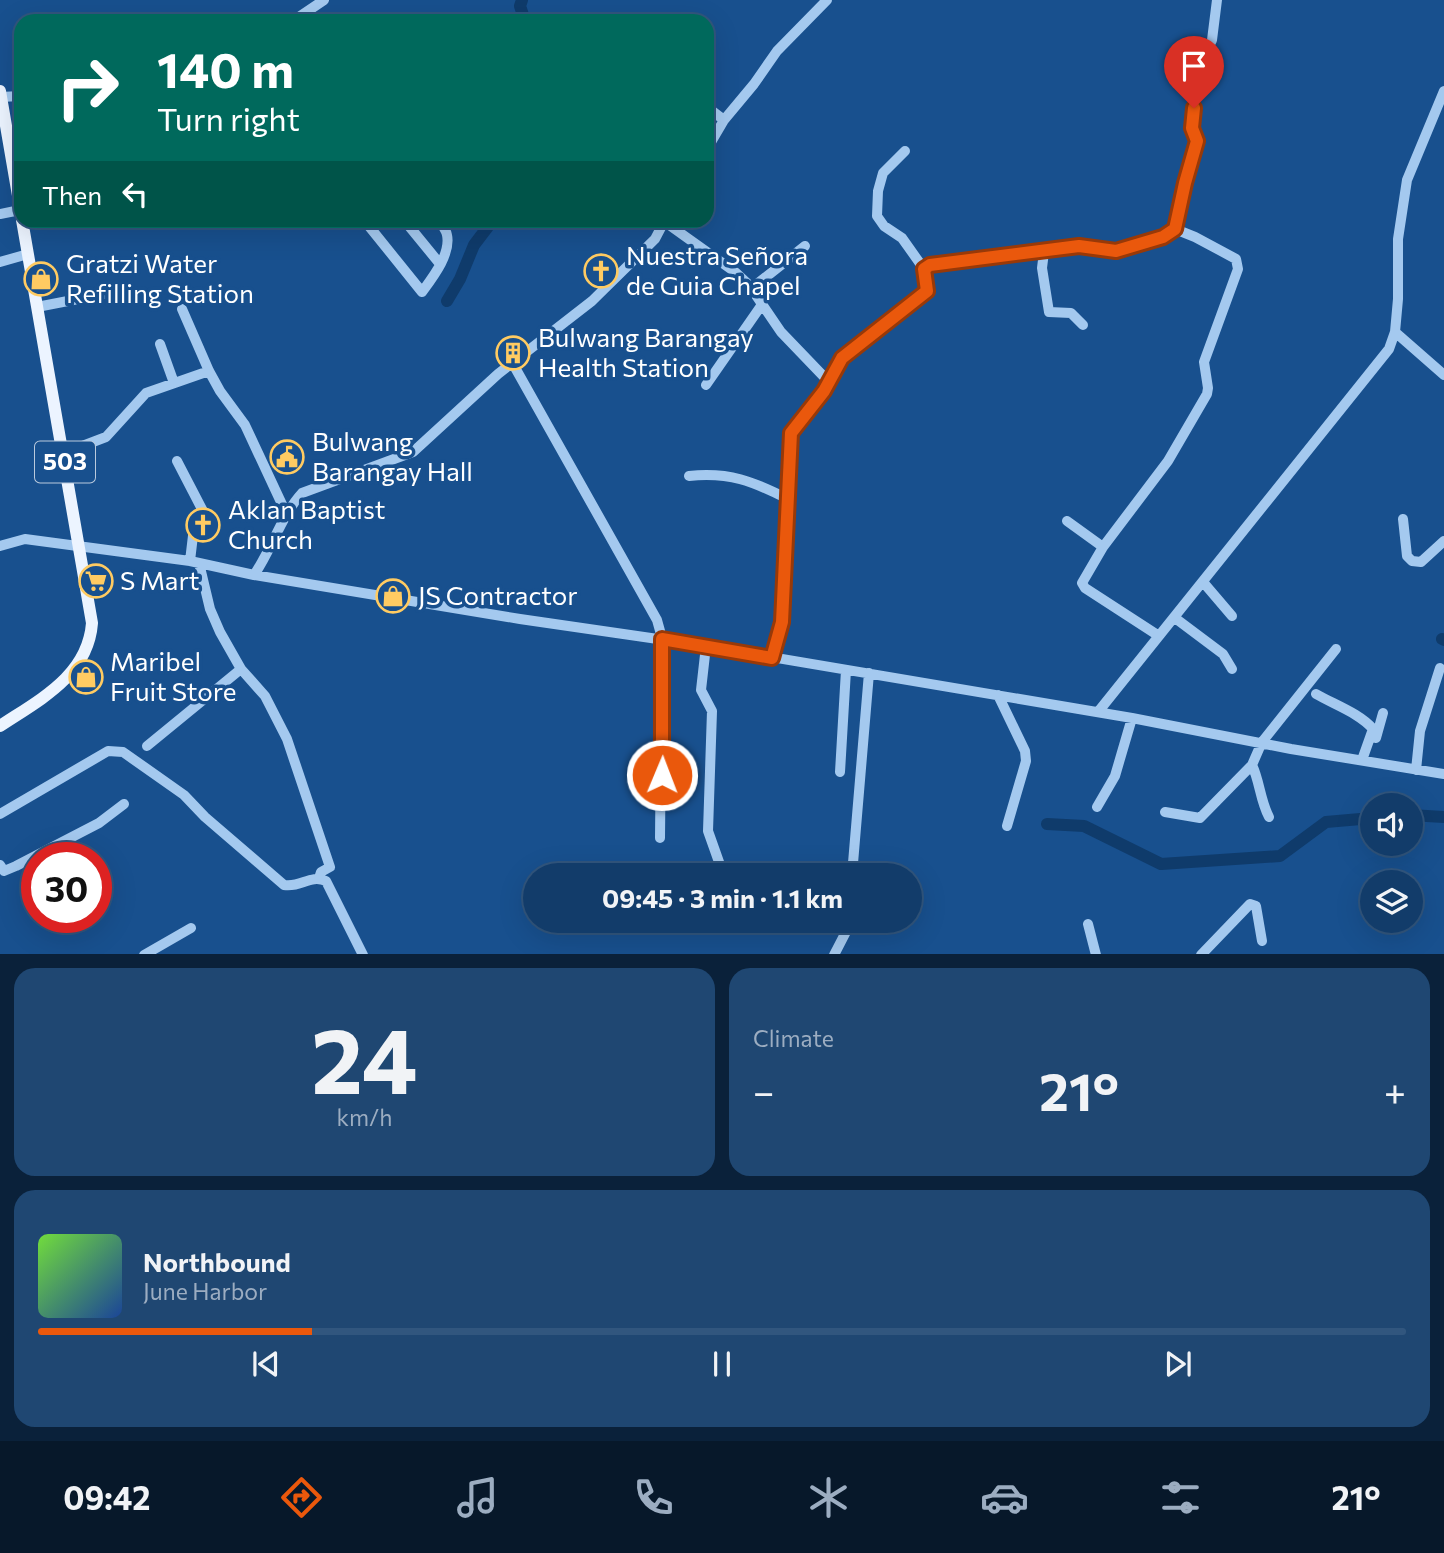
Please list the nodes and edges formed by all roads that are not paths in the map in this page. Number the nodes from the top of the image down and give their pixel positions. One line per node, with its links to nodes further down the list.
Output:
1 (324, 0): 4 (street)
2 (827, 0): 9 (street)
3 (1217, 0): 19 (street)
4 (310, 14)
5 (1444, 91): 8 (street)
6 (0, 95): 12 (main road)
7 (714, 112): 9 (street)
8 (1439, 114): 32 (street)
9 (724, 120): 10 (street)
10 (714, 137)
11 (905, 151): 25 (street)
12 (14, 173)
13 (23, 228): 22 (main road, 503)
14 (370, 228): 24 (street)
15 (411, 228): 24 (street)
16 (444, 228): 24 (street)
17 (661, 228): 34 (street)
18 (675, 228): 26 (street)
19 (1175, 229): 21 (street); 50 (street)
20 (805, 246): 26 (street)
21 (1044, 252): 25 (street); 31 (street)
22 (28, 254): 23 (street); 29 (main road, 503)
23 (0, 262)
24 (440, 264)
25 (924, 269): 37 (street)
26 (752, 288): 28 (street)
27 (109, 293): 29 (street)
28 (763, 303): 37 (street); 39 (street)
29 (37, 307): 40 (main road, 503)
30 (182, 309): 35 (street)
31 (1083, 325)
32 (1395, 332): 36 (street); 53 (street)
33 (160, 344): 38 (street)
34 (513, 364): 44 (street); 57 (street)
35 (209, 371): 38 (street); 44 (street)
36 (1444, 374)
37 (829, 382): 43 (street)
38 (174, 383): 40 (street)
39 (706, 385)
40 (64, 453): 49 (main road, 503)
41 (177, 461): 51 (street)
42 (689, 476): 43 (street)
43 (788, 499): 60 (street)
44 (287, 515): 52 (street)
45 (1403, 519): 47 (street)
46 (1067, 521): 50 (street)
47 (1444, 541)
48 (0, 546): 49 (street)
49 (80, 547): 51 (street); 71 (main road, 503)
50 (1103, 547): 56 (street)
51 (195, 562): 52 (street); 62 (street)
52 (254, 575): 57 (street)
53 (1203, 582): 54 (street); 55 (street)
54 (1232, 616)
55 (1175, 618): 56 (street); 63 (street)
56 (1160, 636): 68 (street)
57 (662, 639): 58 (street); 85 (street)
58 (706, 646): 60 (street); 86 (street)
59 (1336, 649): 72 (street)
60 (772, 658): 64 (street)
61 (1440, 668): 76 (street)
62 (241, 669): 73 (street); 89 (street)
63 (1232, 669)
64 (846, 670): 65 (street); 77 (street)
65 (869, 673): 67 (street); 87 (street)
66 (1316, 694): 74 (street)
67 (998, 695): 68 (street); 84 (street)
68 (1098, 712): 70 (street)
69 (1383, 713): 74 (street)
70 (1132, 718): 72 (street); 80 (street)
71 (0, 726)
72 (1262, 742): 74 (street); 75 (street)
73 (147, 746)
74 (1366, 761): 76 (street)
75 (1252, 765): 81 (street); 83 (street)
76 (1416, 771): 78 (street)
77 (840, 772)
78 (1444, 774)
79 (124, 804): 88 (street)
80 (1097, 807)
81 (1165, 812)
82 (0, 814): 89 (street)
83 (1269, 817)
84 (1007, 827)
85 (660, 838)
86 (719, 862)
87 (853, 863)
88 (0, 865)
89 (319, 878): 95 (street)
90 (1088, 924): 97 (street)
91 (191, 928): 94 (street)
92 (845, 933): 96 (street)
93 (1262, 941): 98 (street)
94 (144, 954)
95 (363, 954)
96 (834, 954)
97 (1096, 954)
98 (1201, 954)

